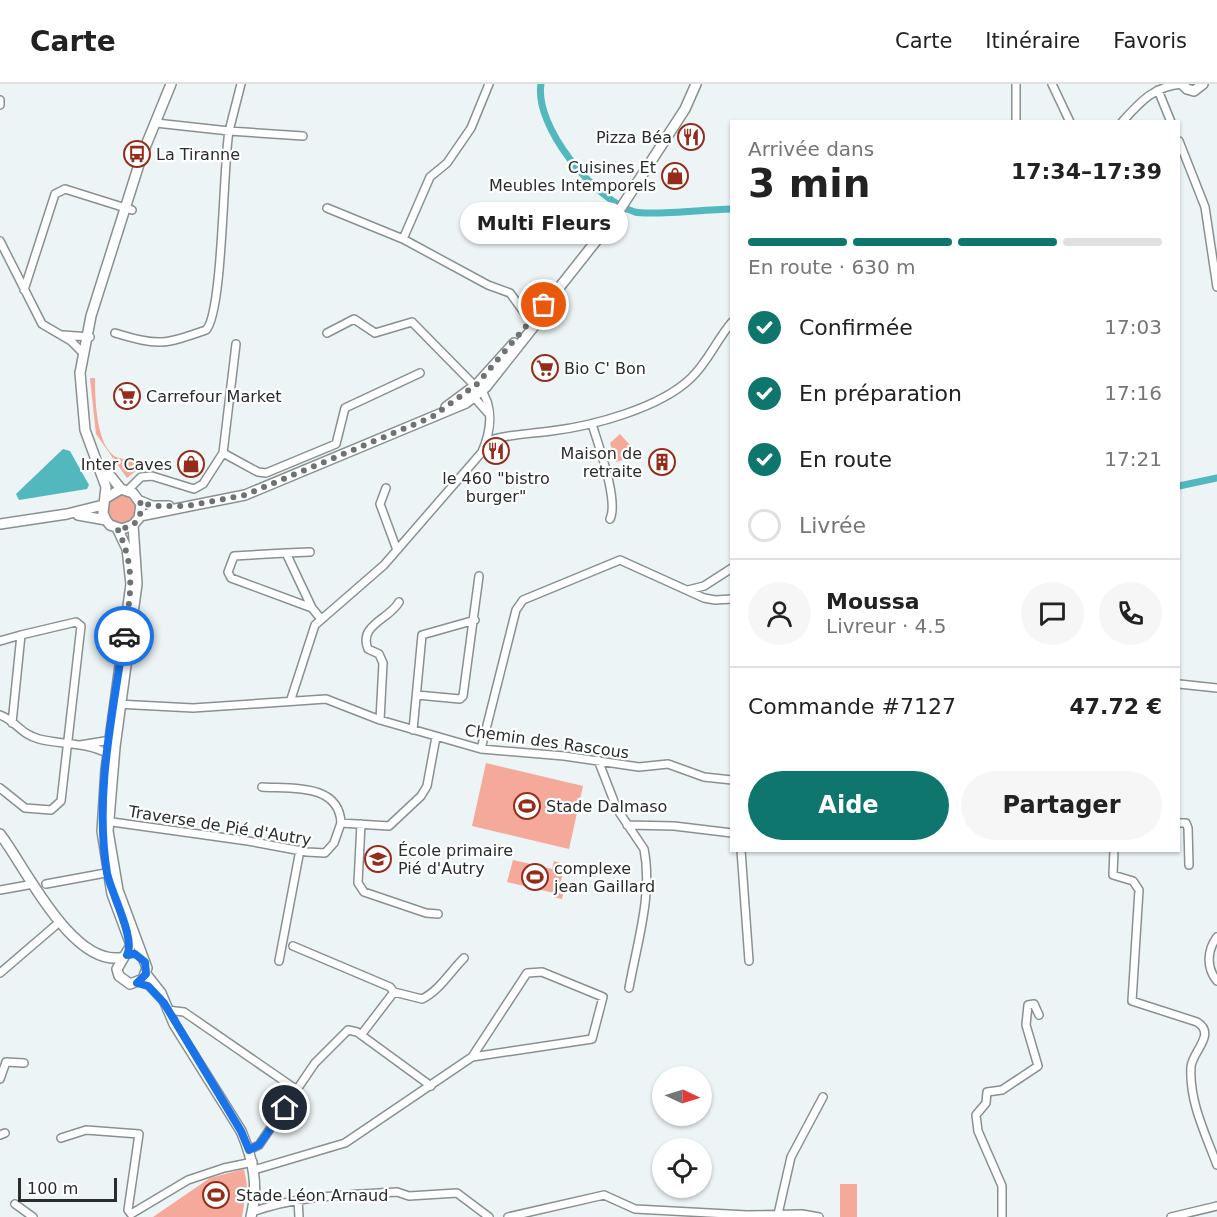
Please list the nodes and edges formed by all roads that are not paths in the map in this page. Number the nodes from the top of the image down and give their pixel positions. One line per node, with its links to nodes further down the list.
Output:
1 (171, 84): 15 (main road)
2 (177, 84): 15 (main road)
3 (241, 84): 16 (street)
4 (489, 84): 21 (street)
5 (696, 84): 25 (main road)
6 (1016, 84): 11 (street)
7 (1052, 84): 12 (street)
8 (1182, 84): 9 (main road); 10 (street)
9 (1204, 84)
10 (1158, 90): 13 (street); 14 (street)
11 (1016, 120)
12 (1069, 120)
13 (1124, 120)
14 (1170, 120)
15 (158, 123): 16 (street); 20 (main road)
16 (229, 131): 17 (street); 27 (street)
17 (303, 136)
18 (1180, 144): 23 (street)
19 (327, 208): 21 (street)
20 (129, 209): 24 (street); 30 (main road)
21 (403, 239): 25 (street)
22 (0, 241): 24 (street)
23 (1217, 286)
24 (24, 290): 29 (street)
25 (535, 322): 34 (main road)
26 (730, 325): 35 (street)
27 (115, 333)
28 (327, 333): 34 (street)
29 (61, 335): 30 (street); 32 (street)
30 (88, 336): 32 (main road); 39 (main road)
31 (236, 344): 37 (street)
32 (82, 352): 40 (main road)
33 (420, 373): 37 (street)
34 (475, 390): 36 (street); 42 (main road)
35 (592, 424): 36 (street); 45 (street)
36 (487, 441): 50 (street)
37 (223, 453): 39 (street)
38 (386, 488): 50 (street)
39 (125, 490): 40 (main road); 41 (main road)
40 (104, 501): 43 (main road); 46 (main road)
41 (140, 501): 42 (main road); 44 (main road)
42 (187, 506): 44 (main road)
43 (67, 514): 46 (main road); 47 (main road)
44 (140, 516): 48 (main road)
45 (610, 519)
46 (106, 520): 49 (main road)
47 (0, 524)
48 (133, 525): 49 (main road); 67 (main road)
49 (117, 528): 67 (main road)
50 (397, 550): 59 (street)
51 (310, 552): 52 (street)
52 (286, 553): 58 (street); 58 (street)
53 (730, 569): 55 (street)
54 (479, 576): 60 (street)
55 (688, 590): 56 (street); 76 (street)
56 (730, 599)
57 (399, 602): 69 (street)
58 (312, 608): 59 (street)
59 (321, 619): 66 (street)
60 (475, 620): 65 (street); 65 (street)
61 (21, 635): 62 (street); 70 (street); 73 (street)
62 (0, 641)
63 (1180, 684): 64 (street)
64 (1217, 688)
65 (417, 695): 71 (street)
66 (291, 699): 67 (street, Chemin des Rascous); 69 (street, Chemin des Rascous)
67 (117, 705): 75 (main road)
68 (0, 715): 70 (street)
69 (380, 720): 71 (street, Chemin des Rascous)
70 (12, 723): 73 (street)
71 (414, 730): 72 (street, Chemin des Rascous)
72 (436, 737): 76 (street, Chemin des Rascous); 84 (street)
73 (68, 743): 74 (street); 80 (street)
74 (80, 745): 75 (street); 75 (street)
75 (111, 747): 81 (main road)
76 (481, 749): 77 (street, Chemin des Rascous)
77 (598, 760): 78 (street, Chemin des Rascous); 85 (street)
78 (730, 780)
79 (262, 787): 82 (street)
80 (0, 788)
81 (105, 821): 89 (street, Traverse de Pié d'Autry); 93 (main road)
82 (341, 823): 84 (street); 89 (street, Traverse de Pié d'Autry)
83 (1180, 823): 92 (street)
84 (361, 824): 97 (street)
85 (627, 825): 86 (street); 111 (street)
86 (730, 833)
87 (0, 834): 101 (main road)
88 (0, 843): 94 (main road)
89 (300, 850): 104 (street)
90 (741, 852): 105 (street)
91 (1114, 852): 124 (street)
92 (1189, 865)
93 (110, 872): 95 (street); 101 (main road); 102 (main road)
94 (28, 885): 96 (street); 98 (main road)
95 (45, 885)
96 (0, 890)
97 (438, 914)
98 (56, 925): 106 (main road); 107 (street)
99 (1217, 937): 109 (street)
100 (293, 946): 112 (street)
101 (125, 956): 102 (main road); 106 (main road)
102 (142, 958): 108 (main road)
103 (464, 958): 112 (street)
104 (279, 961)
105 (749, 961)
106 (117, 969): 110 (main road)
107 (0, 973)
108 (146, 974): 110 (main road); 113 (main road)
109 (1217, 981)
110 (137, 983): 113 (main road)
111 (629, 987)
112 (394, 992): 115 (street)
113 (166, 1007): 120 (street); 123 (main road)
114 (1040, 1015): 137 (street)
115 (361, 1035): 119 (street); 120 (street)
116 (472, 1058): 116 (street); 119 (street)
117 (24, 1063): 118 (street)
118 (0, 1079)
119 (431, 1086): 125 (street)
120 (297, 1089): 123 (street)
121 (823, 1097): 131 (street)
122 (61, 1138): 125 (street)
123 (249, 1150): 125 (main road)
124 (1217, 1165)
125 (254, 1166): 129 (main road)
126 (297, 1199): 129 (street); 133 (street); 134 (street)
127 (15, 1204): 132 (street)
128 (1217, 1206): 138 (street)
129 (251, 1214)
130 (712, 1214): 131 (street); 135 (street)
131 (778, 1214): 136 (street)
132 (33, 1217)
133 (299, 1217)
134 (489, 1217)
135 (508, 1217)
136 (819, 1217)
137 (1002, 1217)
138 (1172, 1217)

